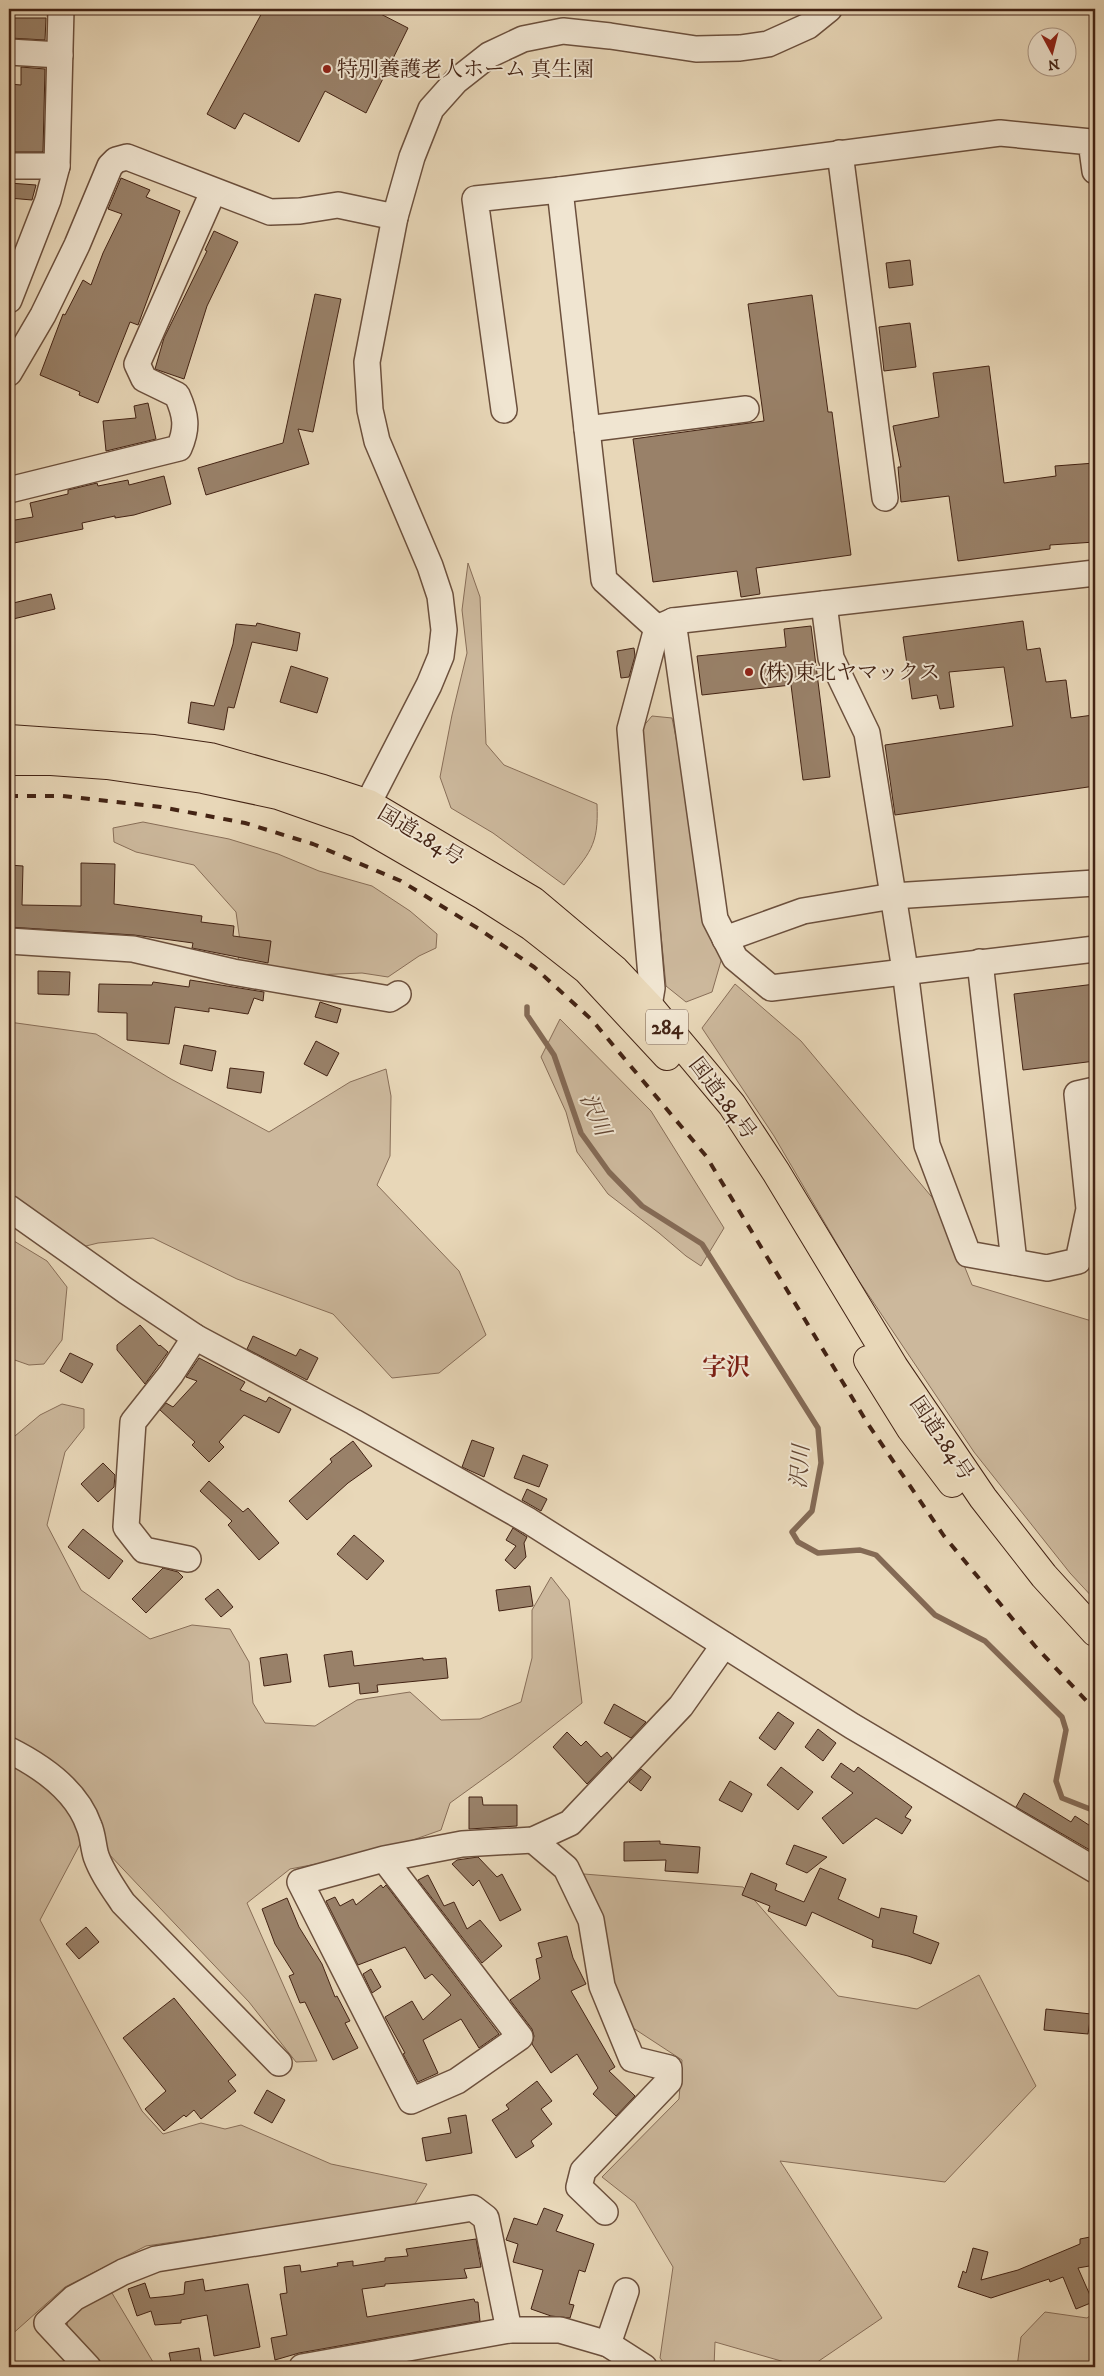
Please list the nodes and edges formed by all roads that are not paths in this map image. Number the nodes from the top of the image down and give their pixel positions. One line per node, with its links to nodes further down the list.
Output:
1 (61, 9): 4 (street)
2 (829, 9): 11 (street)
3 (9, 52): 4 (street)
4 (60, 55): 7 (street)
5 (840, 153): 8 (street); 9 (street); 18 (street)
6 (9, 166): 7 (street)
7 (57, 166): 12 (street)
8 (1095, 171)
9 (560, 190): 15 (street); 16 (street)
10 (213, 192): 11 (street); 13 (street); 17 (street)
11 (395, 217): 24 (street)
12 (9, 300)
13 (9, 373)
14 (746, 409): 16 (street)
15 (504, 410)
16 (587, 429): 21 (street)
17 (9, 490)
18 (885, 498)
19 (1095, 574): 20 (street)
20 (824, 604): 21 (street); 26 (street)
21 (665, 625): 27 (street); 33 (street)
22 (9, 739): 24 (highway, 国道284号 / 284)
23 (9, 761): 24 (highway, 国道284号 / 284)
24 (363, 814): 33 (highway, 国道284号 / 284)
25 (1095, 883): 26 (street)
26 (893, 896): 27 (street); 31 (street)
27 (725, 938): 31 (street)
28 (9, 941): 32 (street)
29 (1095, 949): 30 (street)
30 (980, 962): 31 (street); 36 (street)
31 (905, 970): 36 (street)
32 (398, 994)
33 (642, 1013): 39 (highway, 国道284号 / 284); 41 (highway, 国道284号 / 284)
34 (1095, 1090): 36 (street)
35 (9, 1208): 37 (street)
36 (1014, 1262)
37 (195, 1337): 38 (street); 40 (street)
38 (188, 1559)
39 (1095, 1632)
40 (724, 1645): 43 (street); 45 (street)
41 (1095, 1652)
42 (9, 1750): 46 (street)
43 (533, 1840): 44 (street); 47 (street)
44 (384, 1859): 44 (street)
45 (1095, 1870)
46 (279, 2063)
47 (605, 2212)
48 (626, 2291): 50 (street)
49 (509, 2330): 50 (street); 51 (street); 52 (street)
50 (608, 2344): 54 (street)
51 (366, 2362): 53 (street)
52 (88, 2367)
53 (302, 2367)
54 (644, 2367)

